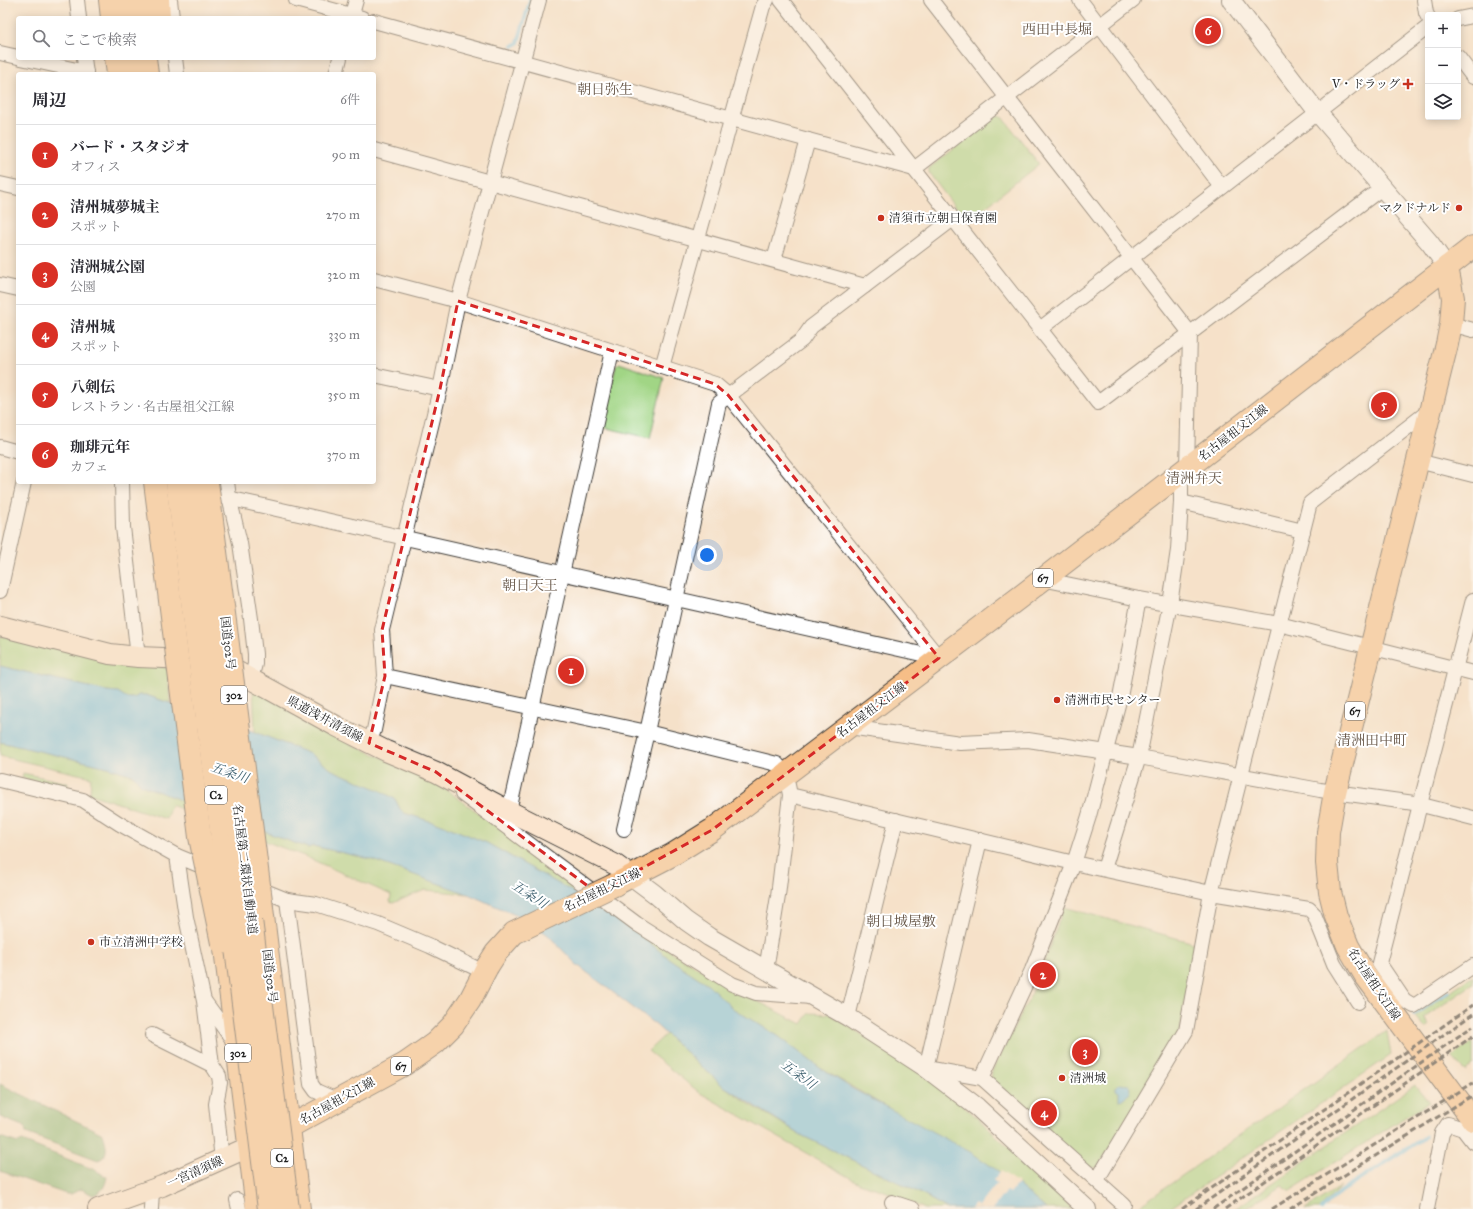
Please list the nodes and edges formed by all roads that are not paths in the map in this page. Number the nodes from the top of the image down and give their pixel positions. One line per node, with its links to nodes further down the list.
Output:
1 (77, 0): 19 (street)
2 (110, 0): 20 (main road)
3 (122, 0): 21 (main road)
4 (140, 0): 22 (main road)
5 (151, 0): 23 (main road)
6 (158, 0): 24 (main road)
7 (170, 0): 25 (street)
8 (296, 0): 26 (street)
9 (356, 0): 27 (street)
10 (539, 0): 44 (street)
11 (767, 0): 56 (street)
12 (781, 0): 59 (street)
13 (931, 0): 54 (street)
14 (1080, 0): 31 (street)
15 (1133, 0): 31 (street)
16 (1231, 0): 55 (street)
17 (1424, 0): 18 (street)
18 (1426, 12)
19 (79, 16)
20 (112, 16)
21 (123, 16)
22 (142, 16)
23 (152, 16)
24 (159, 16)
25 (172, 16)
26 (352, 16)
27 (355, 16)
28 (1473, 16): 29 (street)
29 (1461, 18)
30 (376, 22): 44 (street)
31 (1100, 26): 54 (street); 62 (street)
32 (1425, 29): 55 (street)
33 (0, 53): 34 (street)
34 (16, 57)
35 (30, 60): 45 (street)
36 (84, 60): 46 (street)
37 (115, 60): 47 (main road)
38 (127, 60): 48 (main road)
39 (146, 60): 49 (main road)
40 (157, 60): 50 (main road)
41 (175, 60): 51 (street)
42 (340, 60): 52 (street)
43 (1461, 61): 53 (street)
44 (522, 62): 56 (street); 60 (street)
45 (82, 72)
46 (86, 72)
47 (116, 72)
48 (129, 72)
49 (147, 72)
50 (158, 72)
51 (177, 72)
52 (336, 72)
53 (1473, 77)
54 (1007, 97): 59 (street); 68 (street)
55 (1317, 112): 62 (street); 64 (street)
56 (731, 119): 57 (street); 66 (street)
57 (808, 140): 59 (street); 69 (street)
58 (376, 151): 60 (street)
59 (914, 169): 65 (street)
60 (490, 182): 66 (street); 75 (street)
61 (0, 184): 63 (street)
62 (1222, 187): 68 (street)
63 (16, 188)
64 (1382, 188): 70 (street); 79 (street)
65 (953, 219): 73 (street); 77 (street)
66 (698, 239): 69 (street); 81 (street)
67 (1473, 247): 70 (main road, 名古屋祖父江線 / 67)
68 (1131, 257): 77 (street); 79 (street)
69 (774, 260): 73 (street)
70 (1447, 267): 76 (main road, 名古屋祖父江線 / 67); 89 (main road, 名古屋祖父江線 / 67)
71 (376, 280): 75 (street)
72 (0, 285): 74 (street)
73 (865, 286): 84 (street)
74 (16, 289)
75 (458, 301): 80 (street); 83 (street)
76 (1451, 324): 78 (street); 85 (main road, 名古屋祖父江線 / 67)
77 (1040, 329): 79 (street)
78 (1473, 330)
79 (1190, 334): 89 (street)
80 (612, 351): 81 (street); 104 (street)
81 (662, 367): 84 (street)
82 (376, 375): 83 (street)
83 (440, 389): 103 (street)
84 (728, 395): 107 (street); 115 (street)
85 (1431, 410): 88 (main road, 名古屋祖父江線 / 67); 102 (street)
86 (0, 448): 87 (street)
87 (16, 452)
88 (1418, 461): 90 (street); 113 (main road, 名古屋祖父江線 / 67)
89 (1184, 471): 101 (street); 105 (main road, 名古屋祖父江線 / 67)
90 (1473, 475)
91 (24, 484): 106 (street)
92 (122, 484): 114 (street)
93 (155, 484): 156 (main road, bridge)
94 (165, 484): 151 (main road, 302)
95 (167, 484): 100 (street)
96 (177, 484): 156 (main road, 名古屋第二環状自動車道 / C2, bridge)
97 (196, 484): 168 (main road, 名古屋第二環状自動車道 / C2, bridge)
98 (207, 484): 158 (main road, 国道302号 / 302, bridge)
99 (227, 484): 100 (street)
100 (229, 497): 103 (street); 119 (street)
101 (1181, 502): 102 (street); 110 (street)
102 (1303, 531): 111 (street)
103 (405, 538): 104 (street); 118 (street)
104 (562, 574): 107 (street); 120 (street)
105 (1042, 579): 108 (street); 115 (main road, 名古屋祖父江線 / 67)
106 (0, 591)
107 (676, 599): 115 (street); 122 (street)
108 (1139, 599): 110 (street); 124 (street)
109 (1473, 600): 116 (street)
110 (1170, 604): 111 (street); 125 (street)
111 (1279, 624): 113 (street); 127 (street)
112 (0, 626): 114 (main road, 県道浅井清須線)
113 (1372, 647): 116 (street); 130 (main road, 名古屋祖父江線 / 67)
114 (138, 657): 119 (main road, 県道浅井清須線)
115 (939, 658): 121 (main road, 名古屋祖父江線 / 67)
116 (1455, 669): 117 (street); 131 (street)
117 (1473, 673)
118 (385, 676): 120 (street); 123 (street)
119 (251, 679): 123 (main road, 県道浅井清須線)
120 (532, 707): 122 (street); 132 (street)
121 (849, 727): 124 (street); 129 (main road, 名古屋祖父江線 / 67)
122 (647, 732): 129 (street); 135 (street)
123 (369, 743): 126 (main road, 県道浅井清須線)
124 (1106, 753): 125 (street); 138 (street)
125 (1139, 757): 127 (street); 139 (street)
126 (436, 772): 132 (main road, 県道浅井清須線); 146 (street)
127 (1241, 776): 130 (street); 141 (street)
128 (0, 780): 137 (street)
129 (788, 785): 134 (street); 140 (main road, 名古屋祖父江線 / 67); 145 (street)
130 (1335, 792): 131 (street); 157 (main road, 名古屋祖父江線 / 67)
131 (1420, 804): 133 (street); 143 (street)
132 (509, 812): 140 (main road, 県道浅井清須線)
133 (1473, 818)
134 (896, 820): 136 (street); 149 (street)
135 (624, 829)
136 (980, 840): 138 (street); 153 (street)
137 (177, 856): 142 (street); 147 (street)
138 (1074, 863): 139 (street); 154 (street)
139 (1104, 869): 141 (street)
140 (622, 881): 144 (main road, 名古屋祖父江線 / 67, bridge); 145 (street)
141 (1211, 893): 148 (street); 162 (street)
142 (287, 900): 144 (street); 155 (street)
143 (1473, 965)
144 (485, 970): 155 (main road, 名古屋祖父江線 / 67)
145 (766, 970): 146 (street)
146 (816, 998): 149 (street)
147 (204, 1001): 151 (street); 152 (street)
148 (1358, 1002)
149 (848, 1017): 153 (street)
150 (152, 1035): 152 (street)
151 (237, 1047): 160 (main road, 302)
152 (212, 1066): 161 (street)
153 (926, 1068): 154 (street); 172 (street)
154 (982, 1078): 162 (street)
155 (339, 1101): 158 (main road, 名古屋祖父江線 / 67)
156 (256, 1109): 167 (main road, 名古屋第二環状自動車道 / C2, bridge)
157 (1473, 1120)
158 (289, 1127): 160 (main road, 一宮清須線); 169 (main road, 国道302号 / 302)
159 (1473, 1142): 173 (street)
160 (250, 1147): 161 (main road, 一宮清須線); 166 (main road, 302)
161 (222, 1160): 163 (main road, 一宮清須線)
162 (1097, 1180): 164 (street)
163 (152, 1200): 165 (main road, 一宮清須線)
164 (1124, 1205)
165 (98, 1209)
166 (257, 1209)
167 (269, 1209)
168 (288, 1209)
169 (300, 1209)
170 (896, 1209): 171 (street)
171 (913, 1209)
172 (1087, 1209)
173 (1427, 1209)

